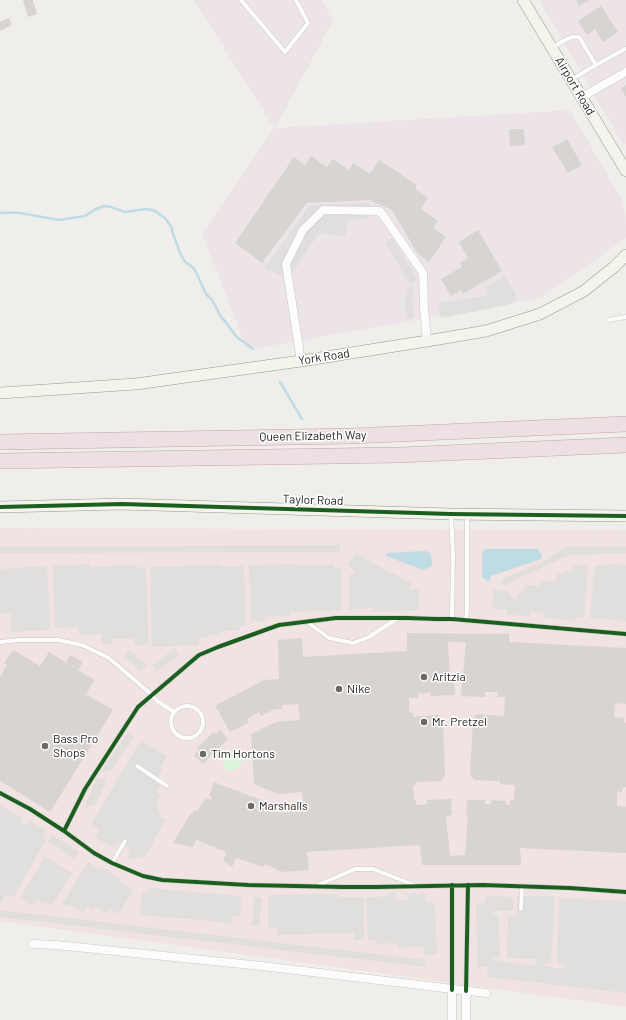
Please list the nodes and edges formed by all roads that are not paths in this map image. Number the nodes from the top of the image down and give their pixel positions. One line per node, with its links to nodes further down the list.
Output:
1 (241, 0): 2 (lane)
2 (296, 0)
3 (523, 0): 4 (main road, Airport Road)
4 (552, 48): 6 (lane); 8 (main road, Airport Road)
5 (625, 49): 6 (lane)
6 (596, 65): 8 (lane)
7 (626, 72): 9 (street)
8 (571, 80): 9 (main road, Airport Road)
9 (582, 97): 10 (main road, Airport Road)
10 (626, 171)
11 (626, 255): 14 (main road, York Road)
12 (626, 317): 13 (lane)
13 (608, 320)
14 (426, 342): 15 (main road, York Road); 15 (street)
15 (302, 361): 16 (main road, York Road)
16 (0, 393)
17 (626, 421): 19 (highway)
18 (626, 424): 19 (highway, Queen Elizabeth Way)
19 (539, 429): 20 (highway, Queen Elizabeth Way)
20 (0, 442)
21 (626, 445): 22 (highway, Queen Elizabeth Way)
22 (521, 450): 23 (highway); 24 (highway, Queen Elizabeth Way)
23 (626, 451)
24 (0, 461)
25 (0, 507): 26 (main road, Taylor Road)
26 (451, 514): 27 (main road, Taylor Road); 30 (lane)
27 (467, 514): 28 (main road, Taylor Road); 31 (lane)
28 (626, 516)
29 (398, 618): 30 (lane); 32 (lane); 32 (lane)
30 (452, 618): 31 (lane)
31 (466, 620): 33 (lane)
32 (307, 622): 35 (lane)
33 (626, 634)
34 (0, 642): 35 (lane)
35 (152, 695): 36 (lane); 40 (lane)
36 (174, 712): 36 (lane)
37 (137, 766): 38 (lane)
38 (167, 786)
39 (0, 793): 40 (lane)
40 (64, 831): 42 (lane)
41 (125, 842): 42 (lane)
42 (112, 863): 47 (lane)
43 (452, 885): 44 (lane); 45 (lane); 51 (lane)
44 (468, 885): 46 (lane); 52 (lane)
45 (416, 886): 47 (lane); 47 (lane)
46 (522, 886): 48 (lane); 49 (lane)
47 (314, 887)
48 (626, 892)
49 (520, 909)
50 (33, 944): 51 (street)
51 (452, 990): 52 (street); 54 (street)
52 (466, 991): 53 (street); 55 (street)
53 (486, 994)
54 (452, 1020)
55 (466, 1020)

